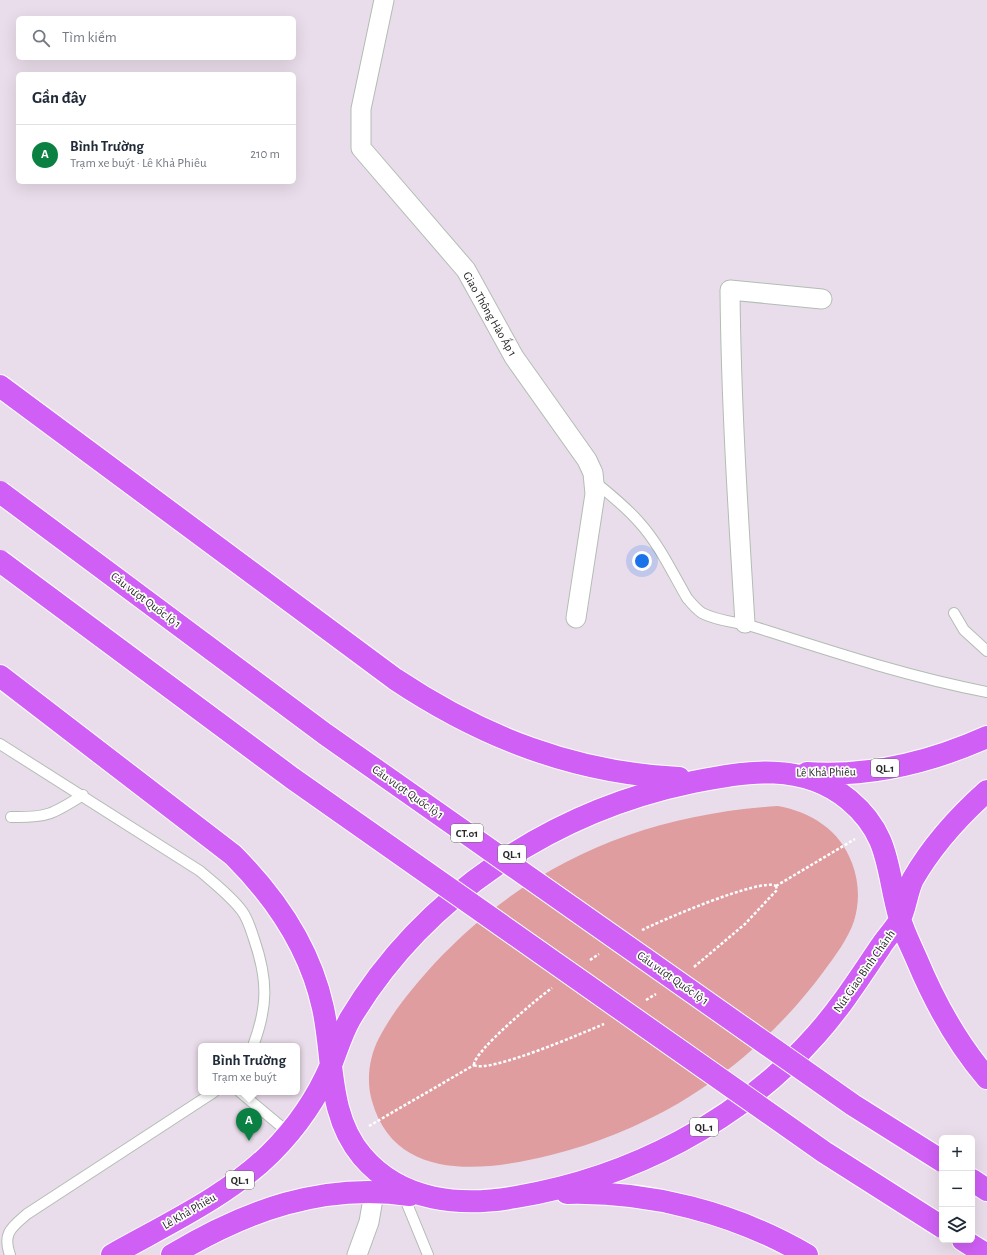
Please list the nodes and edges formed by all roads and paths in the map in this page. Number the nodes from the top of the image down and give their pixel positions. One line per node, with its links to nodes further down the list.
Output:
1 (384, 0): 4 (street, Giao Thông Hào Ấp 1)
2 (822, 299): 9 (street)
3 (0, 386): 16 (highway)
4 (595, 482): 8 (street, Giao Thông Hào Ấp 1); 9 (lane)
5 (0, 492): 31 (highway, Cầu vượt Quốc lộ 1 / CT.01, bridge)
6 (0, 561): 38 (highway, bridge)
7 (954, 613): 10 (lane)
8 (576, 618)
9 (745, 623): 12 (lane)
10 (987, 651)
11 (0, 676): 24 (highway)
12 (987, 692)
13 (987, 738): 15 (highway, Lê Khả Phiêu / QL.1)
14 (0, 744): 18 (lane)
15 (779, 772): 16 (highway, Nút Giao Bình Chánh / QL.1); 20 (highway, Nút Giao Bình Chánh / QL.1)
16 (704, 779): 24 (highway, Nút Giao Bình Chánh / QL.1)
17 (987, 791): 22 (highway, QL.1)
18 (83, 795): 19 (lane); 23 (lane)
19 (11, 817)
20 (873, 828): 21 (path); 22 (highway, Nút Giao Bình Chánh / QL.1)
21 (776, 886)
22 (900, 920): 26 (highway); 35 (highway, Nút Giao Bình Chánh / QL.1)
23 (254, 1043)
24 (331, 1065): 29 (highway, Lê Khả Phiêu / QL.1); 30 (highway, Nút Giao Bình Chánh / QL.1)
25 (474, 1065): 30 (path)
26 (987, 1078)
27 (209, 1095): 40 (lane)
28 (244, 1095): 29 (lane)
29 (289, 1133): 41 (highway, Lê Khả Phiêu / QL.1)
30 (350, 1138): 37 (highway, Nút Giao Bình Chánh / QL.1)
31 (939, 1159)
32 (975, 1182): 33 (highway)
33 (987, 1190)
34 (374, 1193): 36 (highway, QL.1); 42 (highway, QL.1); 43 (street)
35 (540, 1193): 37 (highway, Nút Giao Bình Chánh / QL.1); 45 (highway)
36 (403, 1194): 37 (highway, QL.1); 44 (lane)
37 (430, 1198)
38 (939, 1224)
39 (968, 1243): 46 (highway)
40 (10, 1255)
41 (112, 1255)
42 (172, 1255)
43 (357, 1255)
44 (428, 1255)
45 (808, 1255)
46 (987, 1255)

